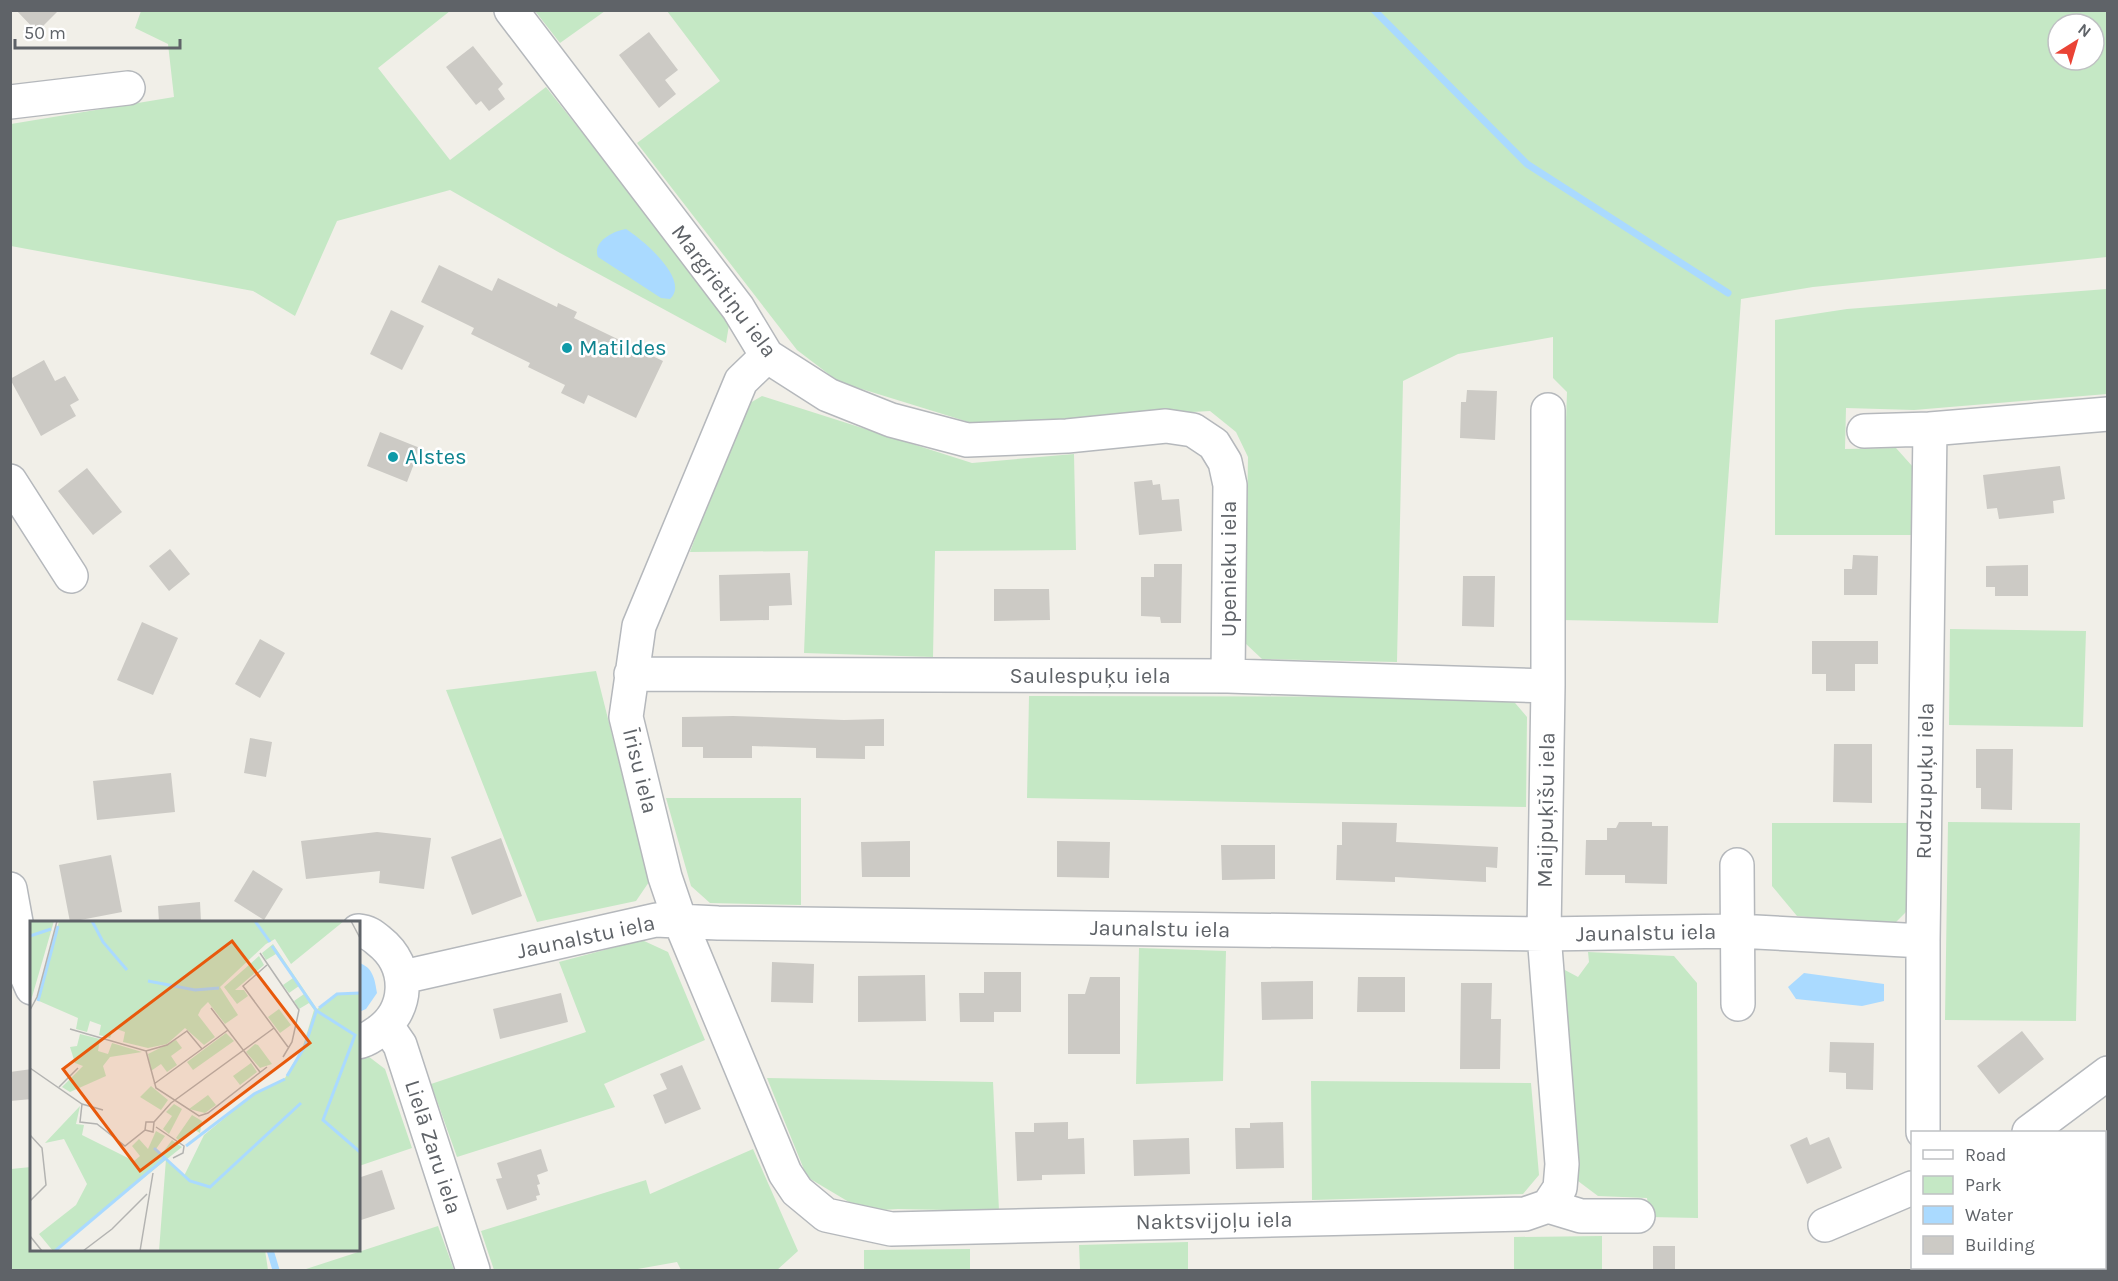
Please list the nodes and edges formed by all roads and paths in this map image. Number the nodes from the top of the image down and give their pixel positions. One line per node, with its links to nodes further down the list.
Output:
1 (511, 10): 4 (street, Margrietiņu iela)
2 (128, 88): 3 (street)
3 (10, 102)
4 (767, 356): 9 (street, Margrietiņu iela); 12 (street, Īrisu iela)
5 (1548, 410): 14 (street, Maijpuķīšu iela)
6 (2108, 414): 7 (street)
7 (1930, 429): 8 (street); 21 (street, Rudzupuķu iela)
8 (1864, 431)
9 (1225, 462): 13 (street, Upenieku iela)
10 (10, 482): 11 (street)
11 (71, 576)
12 (631, 674): 13 (street, Saulespuķu iela); 17 (street, Īrisu iela)
13 (1228, 676): 14 (street, Saulespuķu iela)
14 (1548, 686): 20 (street, Maijpuķīšu iela)
15 (1737, 865): 19 (street)
16 (10, 889): 23 (street)
17 (680, 921): 20 (street, Jaunalstu iela); 22 (street, Jaunalstu iela); 31 (street, Īrisu iela)
18 (360, 931): 22 (street)
19 (1737, 931): 20 (street, Jaunalstu iela); 21 (street, Jaunalstu iela); 24 (street)
20 (1544, 934): 32 (street, Maijpuķīšu iela)
21 (1923, 941): 28 (street, Rudzupuķu iela)
22 (403, 977): 25 (street)
23 (30, 983)
24 (1738, 1004)
25 (387, 1026): 26 (street); 35 (street, Lielā Zaru iela)
26 (360, 1042)
27 (2108, 1073): 29 (street)
28 (1923, 1131)
29 (2030, 1131)
30 (1911, 1188): 34 (street)
31 (797, 1191): 32 (street, Naktsvijoļu iela)
32 (1548, 1206): 33 (street)
33 (1638, 1216)
34 (1825, 1225)
35 (473, 1270)

